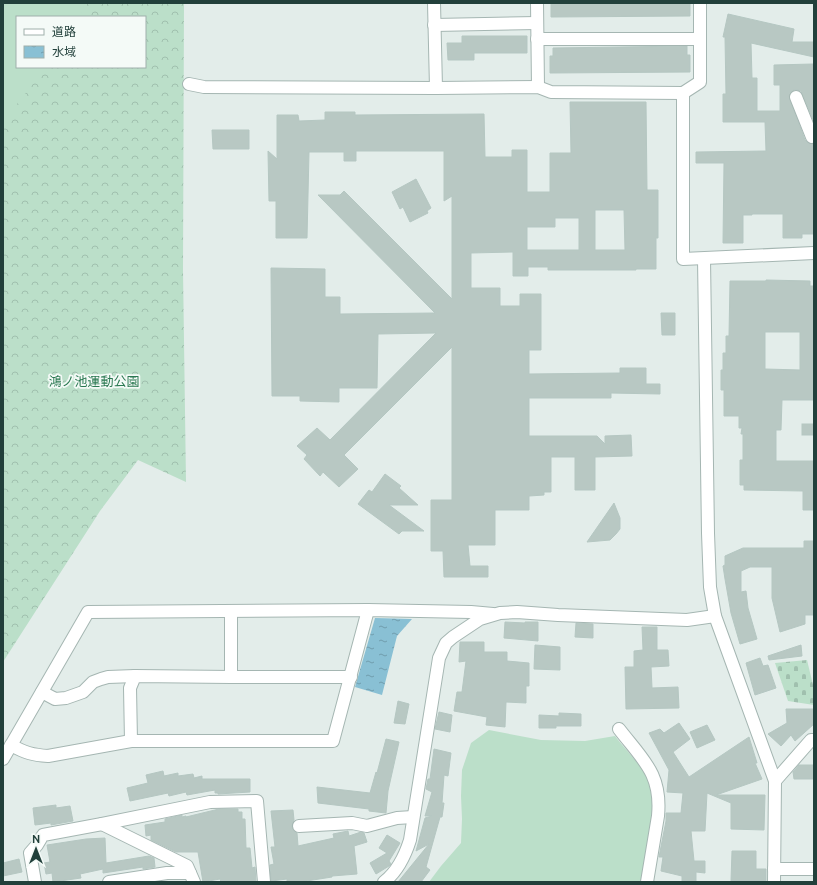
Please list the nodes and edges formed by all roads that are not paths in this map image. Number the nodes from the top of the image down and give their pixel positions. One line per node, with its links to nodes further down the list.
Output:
1 (434, 3): 5 (street)
2 (537, 3): 4 (street)
3 (700, 3): 7 (street)
4 (537, 23): 5 (street); 6 (street)
5 (434, 25): 10 (street)
6 (537, 39): 7 (street); 9 (street)
7 (700, 39): 11 (street)
8 (188, 84): 10 (street)
9 (538, 87): 10 (street); 11 (street)
10 (436, 88)
11 (683, 93): 15 (street)
12 (796, 97): 13 (street)
13 (812, 137)
14 (814, 253): 15 (street)
15 (704, 258): 19 (street)
16 (368, 610): 17 (street); 18 (street); 22 (street)
17 (232, 611): 21 (street); 23 (street)
18 (493, 614): 19 (street); 30 (street)
19 (715, 616): 29 (street)
20 (135, 676): 21 (street); 23 (street); 26 (street)
21 (231, 677): 22 (street)
22 (351, 677): 26 (street)
23 (42, 692): 27 (street)
24 (619, 729): 40 (street)
25 (813, 739): 29 (street)
26 (131, 741): 27 (street)
27 (11, 746): 28 (street)
28 (3, 759)
29 (775, 781): 33 (street)
30 (413, 817): 32 (street); 39 (street)
31 (102, 824): 35 (street); 36 (street); 38 (street)
32 (299, 826)
33 (774, 869): 34 (street); 41 (street)
34 (814, 869)
35 (192, 878): 37 (street)
36 (35, 882)
37 (109, 882)
38 (264, 882)
39 (384, 882)
40 (647, 882)
41 (774, 882)

